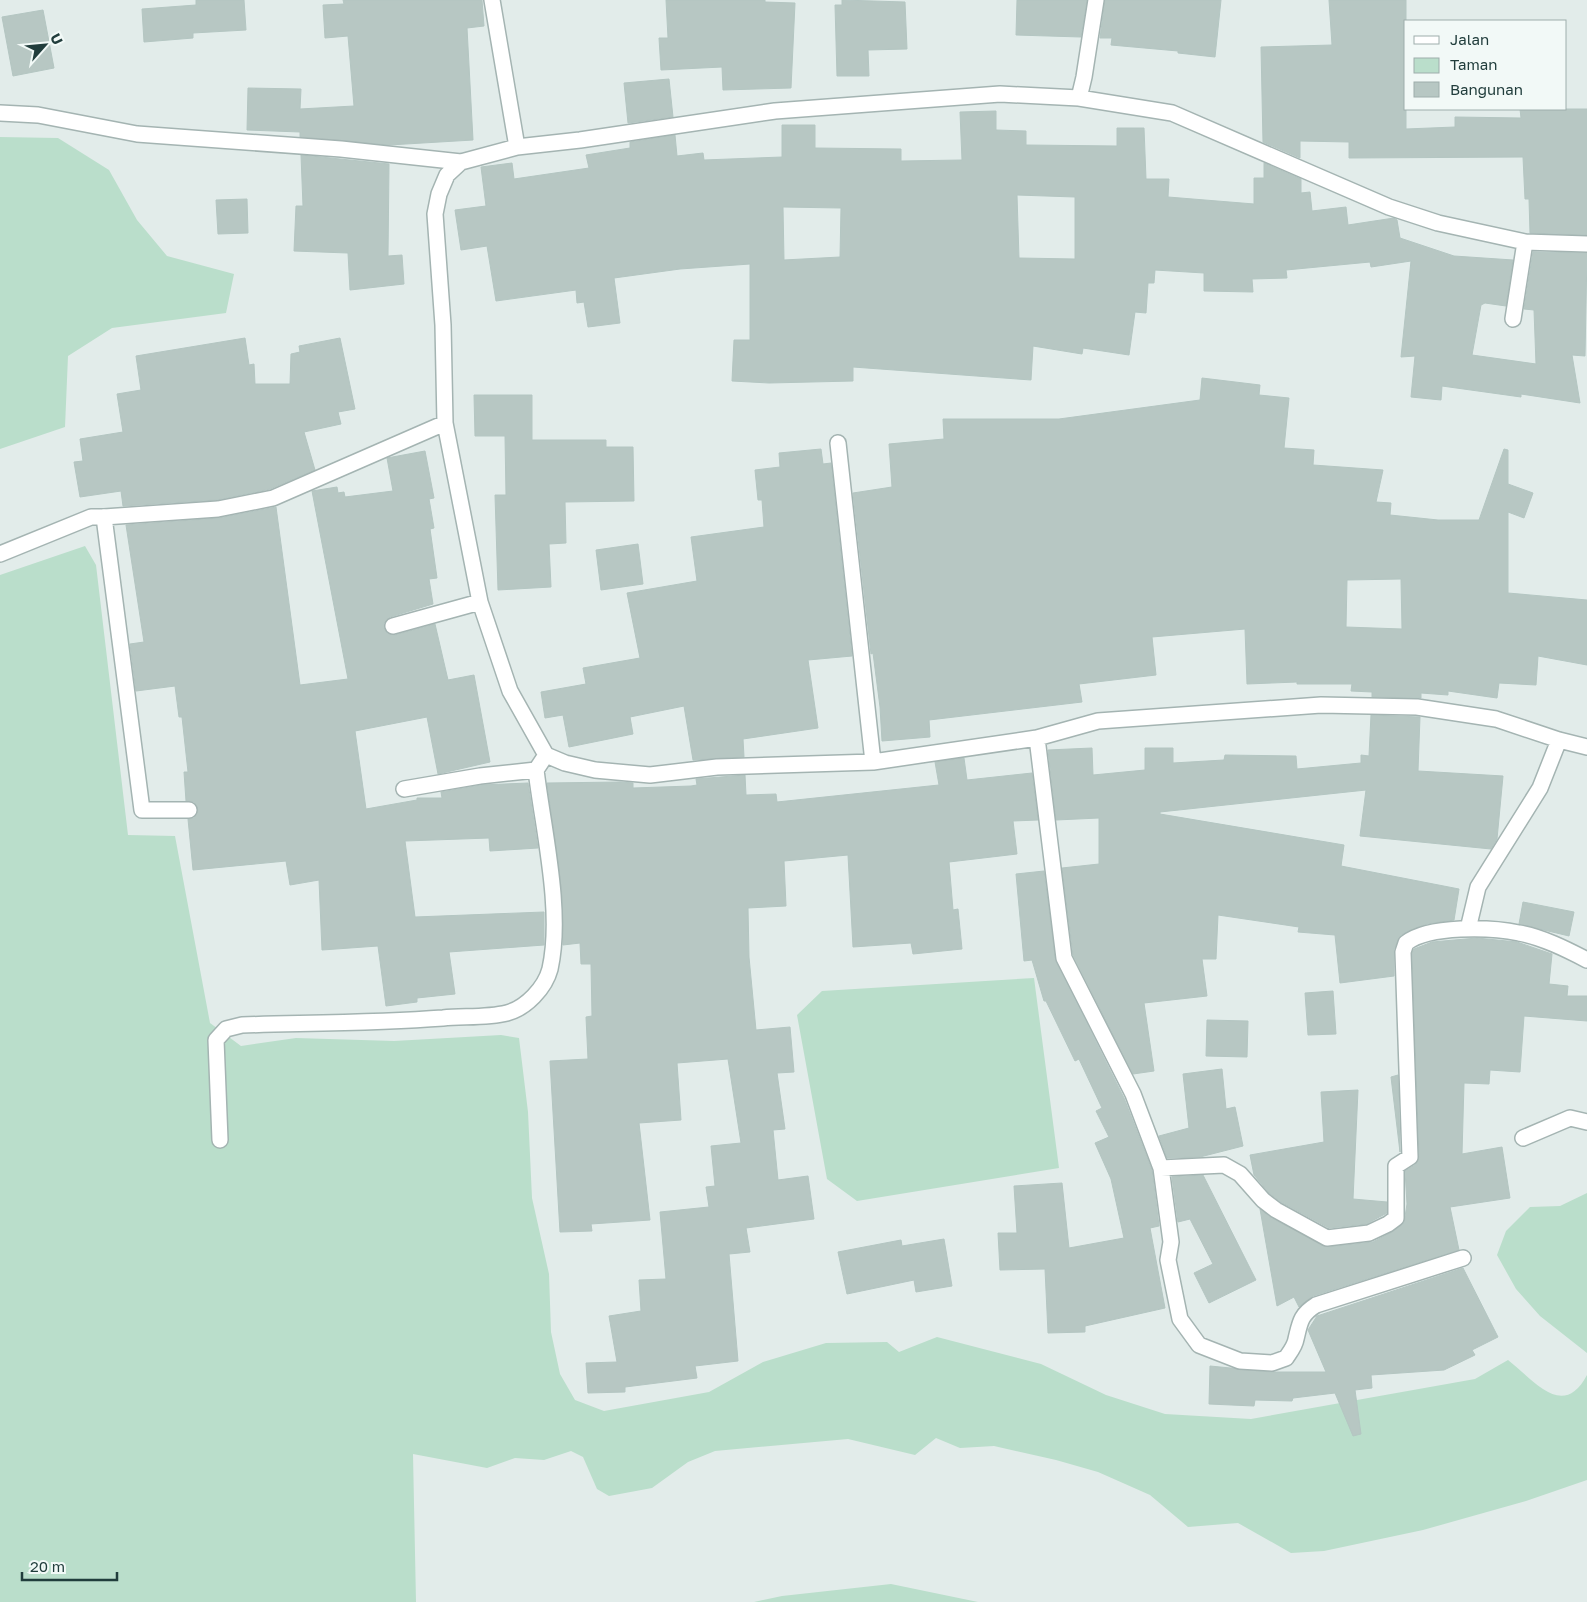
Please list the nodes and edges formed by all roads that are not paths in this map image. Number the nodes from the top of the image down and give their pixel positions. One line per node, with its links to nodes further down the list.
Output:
1 (492, 0): 5 (street)
2 (1096, 0): 3 (street)
3 (1079, 98): 5 (street); 7 (street)
4 (0, 113): 6 (street)
5 (517, 147): 6 (street)
6 (461, 162): 10 (street)
7 (1525, 242): 8 (street); 9 (street)
8 (1587, 244)
9 (1513, 319)
10 (445, 423): 12 (street); 14 (street)
11 (838, 443): 20 (street)
12 (104, 516): 13 (street); 23 (street)
13 (0, 554)
14 (480, 602): 15 (street); 19 (street)
15 (393, 626)
16 (1037, 738): 17 (street); 20 (street); 29 (street)
17 (1559, 740): 18 (street); 24 (street)
18 (1587, 747)
19 (546, 755): 20 (street); 21 (street)
20 (873, 762)
21 (536, 770): 22 (street); 28 (street)
22 (404, 789)
23 (189, 810)
24 (1468, 929): 25 (street); 29 (street)
25 (1587, 960)
26 (1587, 1122): 27 (street)
27 (1523, 1138)
28 (220, 1140)
29 (1161, 1168): 30 (street)
30 (1462, 1258)

